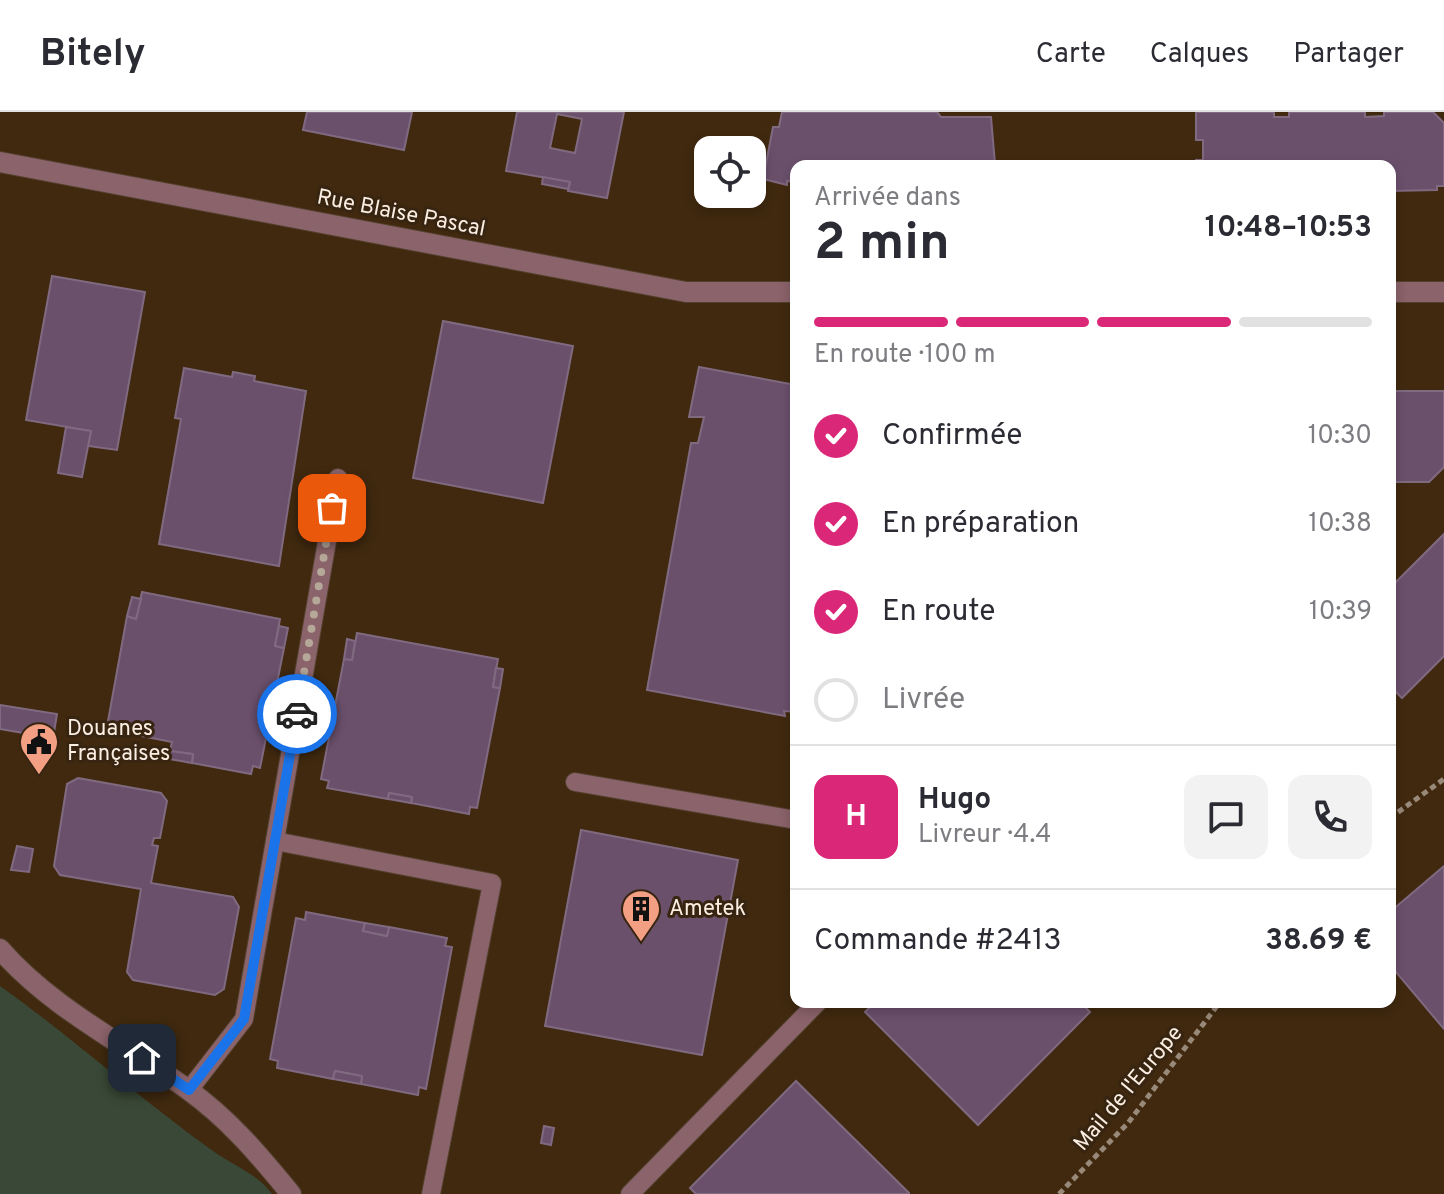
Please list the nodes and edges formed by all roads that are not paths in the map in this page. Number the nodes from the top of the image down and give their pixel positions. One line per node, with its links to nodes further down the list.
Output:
1 (0, 162): 2 (street, Rue Blaise Pascal)
2 (790, 292)
3 (1396, 292): 4 (street)
4 (1444, 292)
5 (338, 478): 8 (lane)
6 (575, 782): 7 (lane)
7 (790, 819)
8 (275, 841): 11 (lane); 13 (lane)
9 (0, 949): 11 (street)
10 (812, 1008): 14 (lane)
11 (189, 1090): 12 (street)
12 (291, 1194)
13 (431, 1194)
14 (630, 1194)

